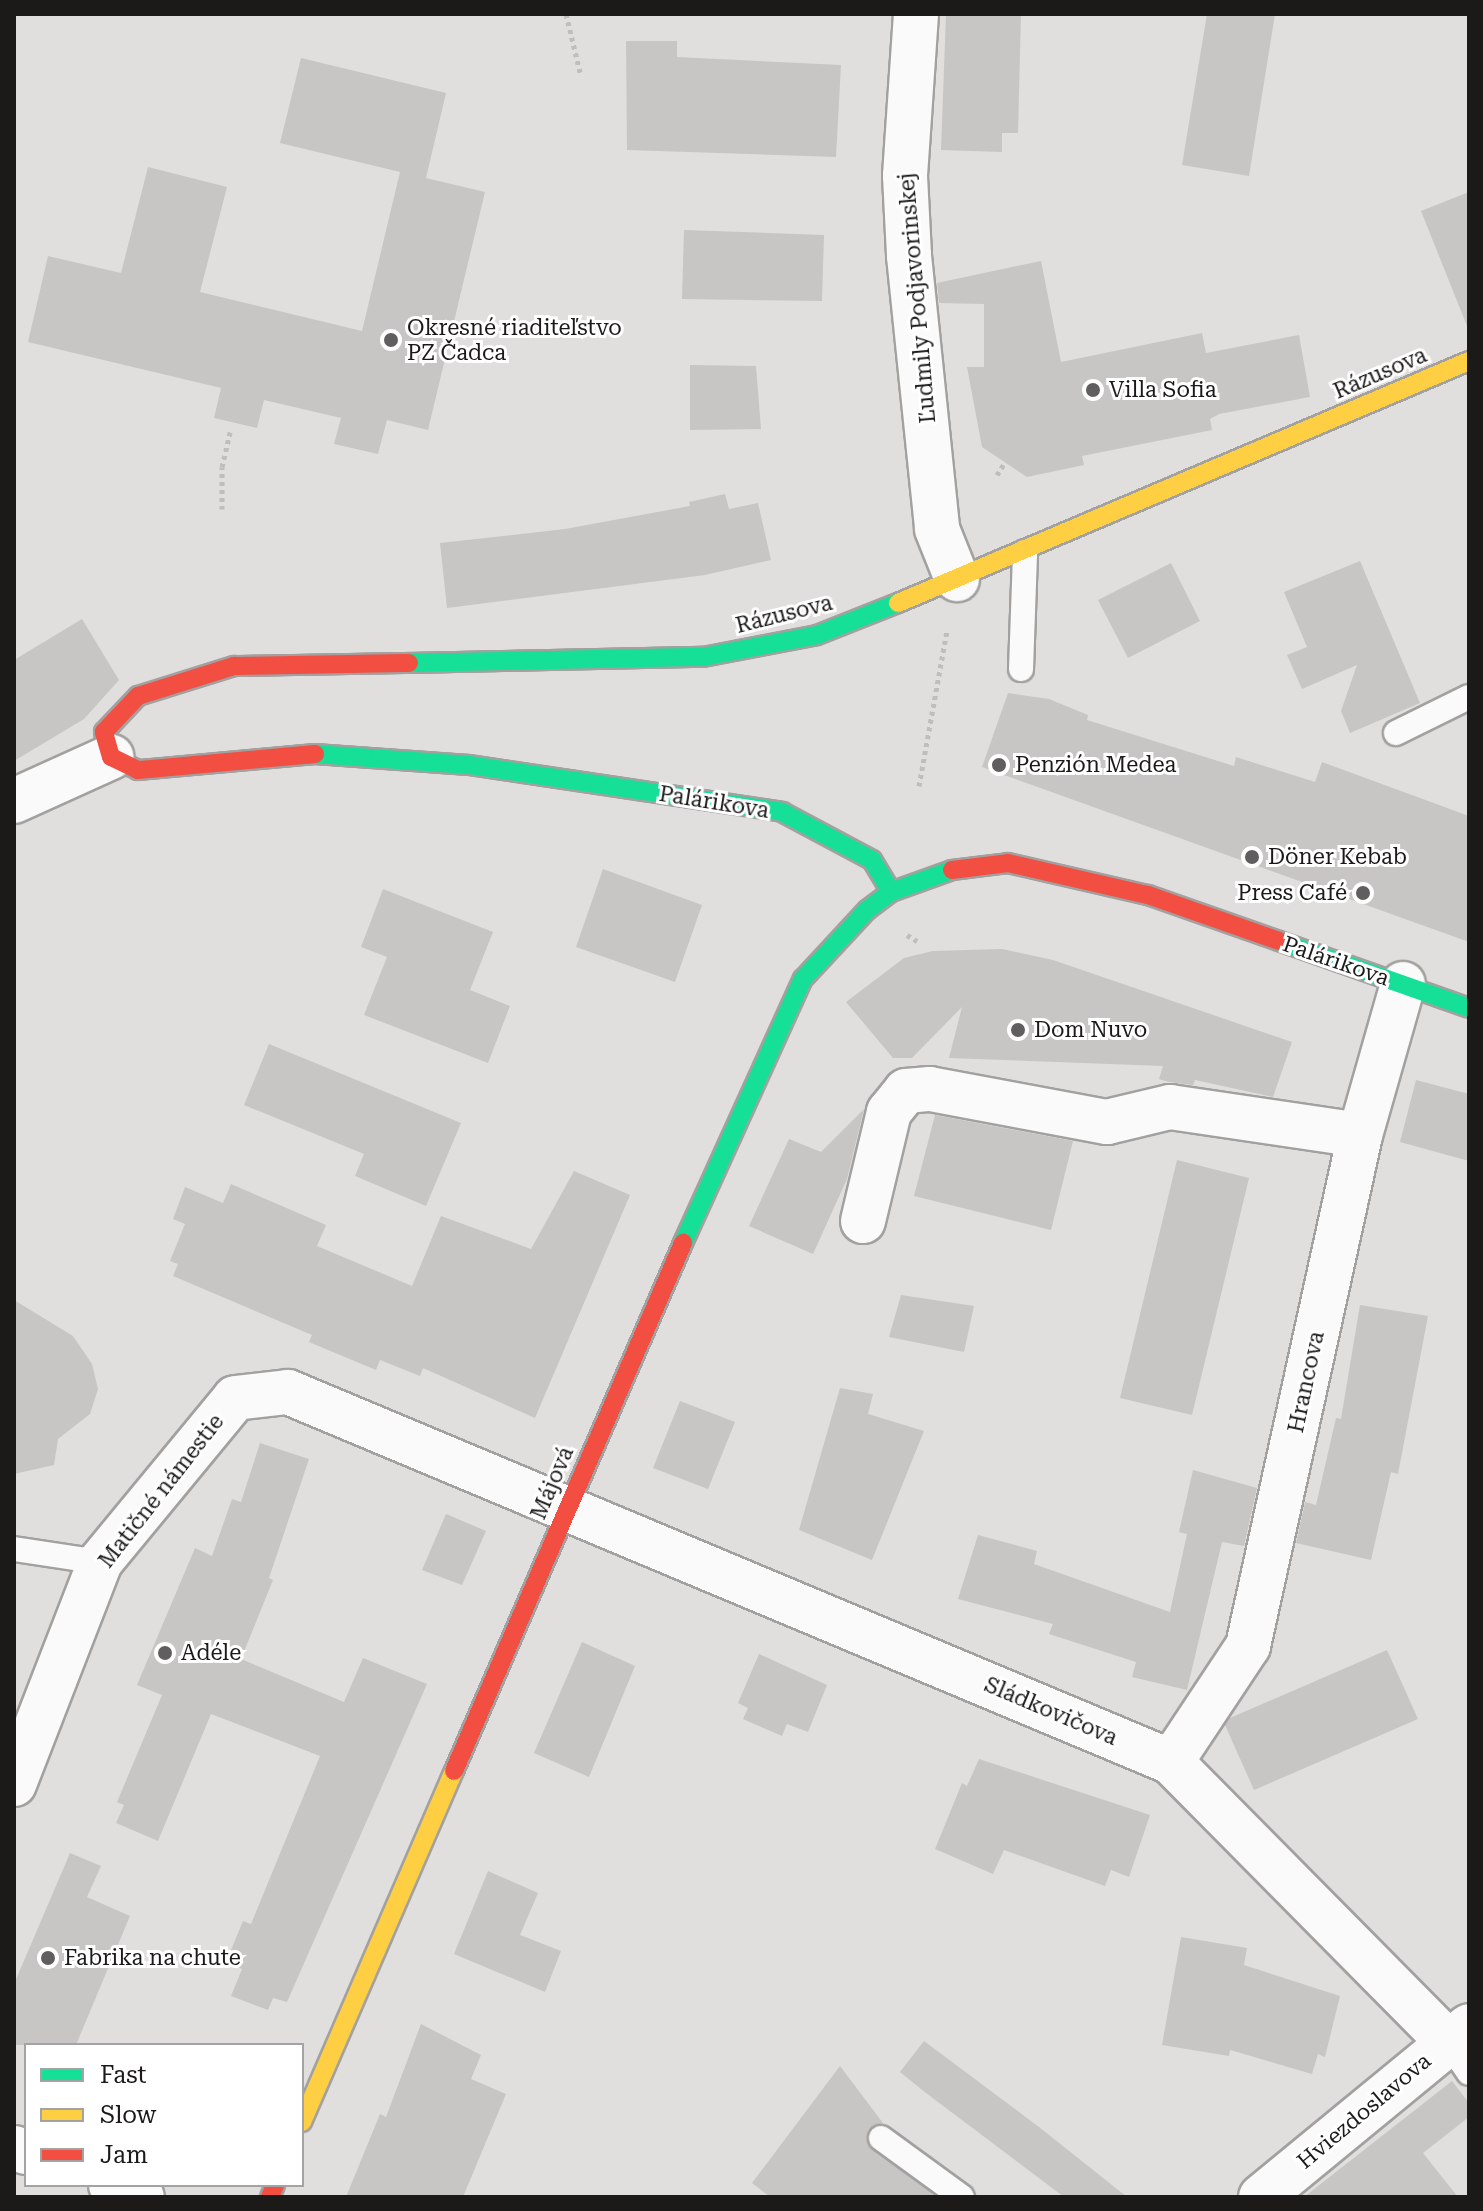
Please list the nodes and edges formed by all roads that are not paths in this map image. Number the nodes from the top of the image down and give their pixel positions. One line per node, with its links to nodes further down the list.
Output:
1 (916, 14): 4 (street, Ľudmily Podjavorinskej)
2 (1469, 361): 3 (street, Rázusova)
3 (1025, 552): 4 (street, Rázusova); 5 (lane)
4 (957, 579): 8 (street, Rázusova)
5 (1021, 669)
6 (1469, 697): 7 (lane)
7 (1396, 733)
8 (111, 757): 9 (street); 10 (street, Palárikova)
9 (14, 801)
10 (891, 892): 11 (street, Palárikova); 15 (street, Májová)
11 (1403, 984): 12 (street, Palárikova); 13 (street, Hrancova)
12 (1469, 1008)
13 (1360, 1135): 14 (street); 18 (street, Hrancova)
14 (863, 1221)
15 (568, 1505): 17 (street, Matičné námestie); 18 (street, Sládkovičova); 21 (street, Májová)
16 (14, 1549): 17 (lane)
17 (100, 1562): 19 (street, Matičné námestie)
18 (1171, 1762): 20 (street, Sládkovičova)
19 (14, 1784)
20 (1462, 2047): 26 (street, Hviezdoslavova)
21 (304, 2117)
22 (881, 2138): 25 (lane)
23 (116, 2187): 24 (street)
24 (142, 2197)
25 (962, 2197)
26 (1261, 2197)

